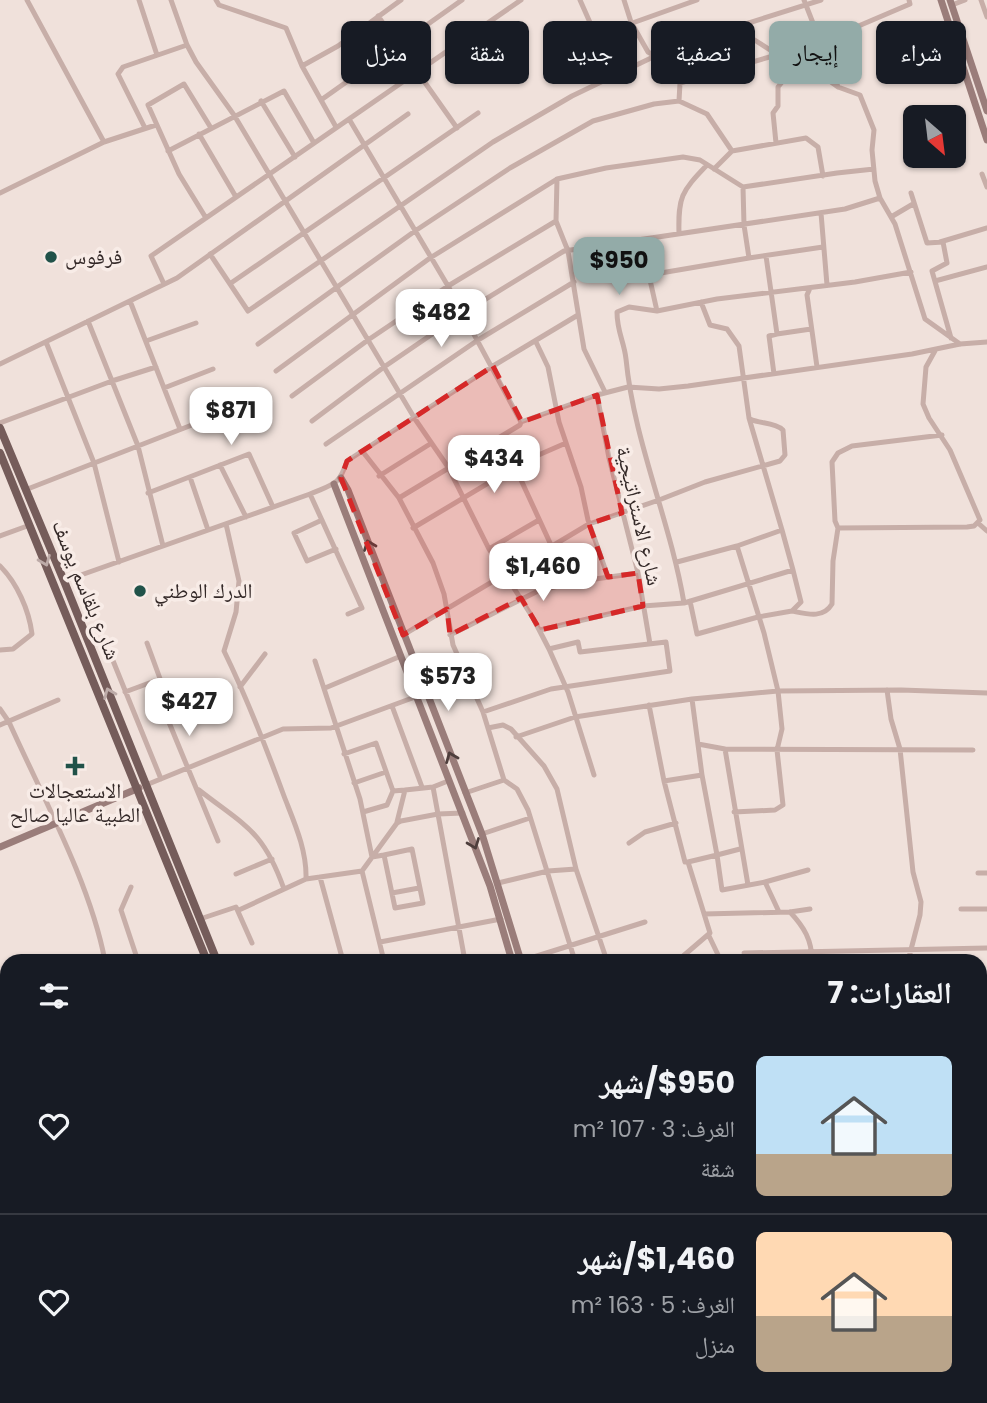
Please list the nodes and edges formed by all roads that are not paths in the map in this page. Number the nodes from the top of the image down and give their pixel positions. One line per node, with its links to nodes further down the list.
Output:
1 (27, 0): 58 (street)
2 (139, 0): 31 (street)
3 (171, 0): 29 (street)
4 (216, 0): 34 (street)
5 (401, 0): 18 (street)
6 (461, 0): 26 (street)
7 (521, 0): 33 (street)
8 (580, 0): 21 (street)
9 (624, 0): 22 (street)
10 (697, 0): 23 (street)
11 (821, 0): 17 (street)
12 (909, 0): 27 (street)
13 (941, 0): 57 (street)
14 (965, 0): 16 (street)
15 (981, 0): 19 (street)
16 (951, 2): 46 (street)
17 (805, 3): 24 (street); 25 (street)
18 (378, 16): 20 (street); 34 (street)
19 (987, 18)
20 (382, 21)
21 (589, 21)
22 (631, 21)
23 (634, 21)
24 (754, 21)
25 (812, 21)
26 (431, 22)
27 (862, 24)
28 (637, 33): 30 (street)
29 (187, 45): 31 (street); 49 (street)
30 (651, 53)
31 (157, 55): 53 (street)
32 (651, 59): 81 (street)
33 (431, 63)
34 (302, 66): 43 (street)
35 (344, 84): 43 (street)
36 (400, 84): 50 (street)
37 (428, 84): 55 (street)
38 (680, 84): 45 (street)
39 (780, 84): 60 (street)
40 (834, 84): 42 (street)
41 (837, 84): 42 (street)
42 (838, 87): 67 (street)
43 (321, 100): 52 (street)
44 (261, 101): 49 (street); 59 (street); 64 (street)
45 (679, 101): 63 (street); 88 (street)
46 (987, 109)
47 (478, 113): 55 (street)
48 (408, 114): 61 (street)
49 (234, 115): 54 (street); 69 (street)
50 (349, 119): 52 (street); 61 (street)
51 (156, 125): 53 (street); 54 (street); 62 (street)
52 (336, 127): 59 (street)
53 (145, 128): 58 (street)
54 (211, 128): 56 (street)
55 (457, 128): 70 (street)
56 (198, 134): 62 (street); 77 (street)
57 (987, 140)
58 (104, 142): 75 (street)
59 (314, 142): 64 (street)
60 (776, 143): 63 (street); 71 (street)
61 (365, 144): 70 (street); 79 (street)
62 (167, 151): 84 (street)
63 (732, 151): 66 (street)
64 (295, 157): 69 (street)
65 (707, 164): 66 (street); 72 (street); 90 (street)
66 (713, 169): 73 (street)
67 (874, 169): 71 (street); 78 (street)
68 (982, 174): 74 (street)
69 (269, 175): 77 (street); 79 (street)
70 (384, 176): 81 (street); 89 (street)
71 (823, 176): 73 (street)
72 (557, 179): 85 (street); 97 (street)
73 (743, 187): 86 (street)
74 (987, 187)
75 (0, 193)
76 (911, 193): 80 (street)
77 (236, 197): 84 (street)
78 (880, 198): 82 (street); 83 (street)
79 (284, 200): 89 (street); 95 (street)
80 (913, 204): 83 (street); 92 (street)
81 (402, 205): 88 (street); 99 (street)
82 (821, 213): 86 (street); 93 (street)
83 (891, 216): 101 (street)
84 (206, 218): 106 (street)
85 (556, 221): 94 (street); 108 (street)
86 (744, 225): 90 (street); 98 (street)
87 (987, 228): 92 (street)
88 (415, 231): 97 (street); 109 (street)
89 (303, 233): 99 (street); 105 (street)
90 (679, 234): 91 (street)
91 (642, 240): 94 (street); 102 (street)
92 (940, 242): 103 (street)
93 (823, 247): 96 (street); 107 (street)
94 (568, 251): 104 (street); 115 (street)
95 (210, 254): 105 (street); 106 (street)
96 (766, 256): 98 (street); 111 (street)
97 (430, 258): 108 (street); 116 (street)
98 (749, 258): 102 (street)
99 (321, 261): 105 (street); 109 (street)
100 (987, 267): 103 (street)
101 (911, 272): 107 (street); 122 (street)
102 (649, 275): 114 (street)
103 (935, 281): 122 (street)
104 (574, 282): 117 (street); 124 (street)
105 (231, 283)
106 (164, 284): 112 (street)
107 (827, 285): 110 (street)
108 (448, 286): 115 (street); 123 (street)
109 (337, 287): 116 (street); 129 (street)
110 (810, 288): 111 (street); 120 (street)
111 (772, 292): 113 (street); 121 (street)
112 (130, 300): 118 (street); 125 (street)
113 (701, 302): 114 (street); 140 (street)
114 (657, 311): 142 (street)
115 (463, 313): 124 (street); 135 (street)
116 (353, 314): 123 (street); 138 (street)
117 (578, 315): 127 (street); 144 (street)
118 (88, 321): 126 (street); 141 (street)
119 (196, 323): 125 (street)
120 (810, 329): 121 (street); 136 (street)
121 (777, 334): 139 (street)
122 (951, 338): 130 (street)
123 (368, 340): 135 (street); 147 (street)
124 (478, 340): 133 (street); 145 (street)
125 (146, 341): 134 (street)
126 (46, 342): 132 (street); 148 (street)
127 (536, 342): 133 (street); 149 (street)
128 (987, 342): 130 (street)
129 (258, 344)
130 (960, 344): 131 (street)
131 (936, 349): 136 (street); 157 (street)
132 (0, 364)
133 (493, 366): 151 (street); 153 (street)
134 (156, 367): 141 (street); 143 (street)
135 (384, 367): 145 (street); 152 (street)
136 (817, 368): 139 (street)
137 (213, 369): 143 (street)
138 (276, 371)
139 (774, 374): 140 (street)
140 (745, 378): 142 (street); 150 (street)
141 (112, 381): 148 (street); 161 (street)
142 (628, 387): 144 (street); 178 (street)
143 (164, 388): 156 (street)
144 (605, 392): 146 (street)
145 (399, 393): 151 (street); 159 (street)
146 (597, 395): 149 (street); 180 (street, شارع الاستراتيجية)
147 (292, 396)
148 (67, 397): 155 (street); 164 (street)
149 (556, 408): 153 (street); 158 (street)
150 (749, 418): 166 (street); 166 (street)
151 (415, 419): 160 (street); 162 (street)
152 (312, 421)
153 (521, 422): 167 (street)
154 (238, 425): 156 (street)
155 (0, 426): 173 (main road, شارع بلقاسم يوسف)
156 (180, 429): 161 (street)
157 (942, 435): 184 (street); 189 (street)
158 (566, 443): 168 (street); 186 (street)
159 (326, 444)
160 (430, 444): 167 (street); 169 (street)
161 (138, 446): 164 (street); 174 (street)
162 (363, 452): 169 (street); 171 (street)
163 (0, 453): 187 (main road, شارع بلقاسم يوسف)
164 (94, 463): 173 (street); 199 (street)
165 (220, 465): 170 (street); 179 (street); 181 (street)
166 (764, 465): 178 (street); 191 (street)
167 (448, 467): 176 (street); 177 (street)
168 (515, 467): 177 (street); 183 (street)
169 (379, 476): 176 (street)
170 (190, 477): 174 (street); 190 (street)
171 (341, 478): 172 (street); 216 (street, one-way to 171)
172 (334, 484): 175 (street); 224 (street)
173 (25, 490): 206 (main road, شارع بلقاسم يوسف)
174 (148, 493): 195 (street)
175 (310, 494): 179 (street); 182 (street)
176 (399, 498): 188 (street)
177 (463, 499): 188 (street); 198 (street)
178 (659, 500): 180 (street); 200 (street)
179 (273, 508): 181 (street)
180 (622, 513): 186 (street); 204 (street, شارع الاستراتيجية)
181 (246, 517): 185 (street)
182 (323, 520): 197 (street); 197 (street)
183 (539, 520): 194 (street); 198 (street)
184 (978, 523): 189 (street); 192 (street)
185 (226, 524): 190 (street); 227 (street)
186 (589, 524): 194 (street); 205 (street)
187 (30, 525): 193 (street); 263 (main road, شارع بلقاسم يوسف, one-way to 263)
188 (413, 528): 211 (street)
189 (838, 528): 212 (street)
190 (208, 530): 195 (street)
191 (782, 530): 196 (street); 202 (street)
192 (987, 531)
193 (0, 536)
194 (551, 545): 203 (street)
195 (163, 546): 199 (street)
196 (737, 546): 200 (street); 207 (street)
197 (335, 549): 213 (street)
198 (489, 549): 203 (street)
199 (119, 562): 206 (street)
200 (677, 562): 209 (street)
201 (0, 566): 222 (street)
202 (793, 570): 207 (street); 212 (street)
203 (505, 573): 208 (street); 211 (street)
204 (638, 573): 205 (street); 210 (street, شارع الاستراتيجية)
205 (608, 578): 208 (street)
206 (65, 581): 263 (main road, شارع بلقاسم يوسف, one-way to 206)
207 (749, 583): 209 (street); 214 (street)
208 (521, 598): 215 (street); 217 (street)
209 (687, 602): 210 (street); 214 (street)
210 (643, 606): 215 (street); 220 (street, شارع الاستراتيجية)
211 (446, 609): 216 (street); 217 (street)
212 (792, 611): 214 (street)
213 (348, 614)
214 (758, 617): 231 (street)
215 (540, 630): 221 (street)
216 (403, 635): 269 (street, one-way to 216)
217 (450, 635): 240 (street)
218 (105, 641): 232 (street)
219 (147, 643): 226 (street)
220 (650, 644): 221 (street); 229 (street)
221 (550, 649): 229 (street)
222 (0, 650)
223 (265, 654): 227 (street)
224 (401, 656): 228 (street); 234 (street)
225 (315, 661): 228 (street)
226 (160, 679): 232 (street); 254 (street)
227 (240, 687): 247 (street)
228 (325, 688): 244 (street)
229 (566, 688): 240 (street); 241 (street)
230 (887, 690): 231 (street); 233 (street); 250 (street)
231 (778, 691): 235 (street); 251 (street)
232 (125, 692): 258 (street)
233 (987, 694)
234 (415, 697): 238 (street); 260 (street)
235 (692, 699): 237 (street); 248 (street)
236 (58, 700): 242 (street)
237 (649, 705): 241 (street); 261 (street)
238 (392, 706): 244 (street); 264 (street)
239 (0, 709): 242 (street)
240 (483, 712): 245 (street)
241 (575, 717): 246 (street); 256 (street)
242 (9, 722): 243 (street); 276 (street)
243 (0, 725)
244 (335, 727): 247 (street); 253 (street)
245 (488, 729): 246 (street); 259 (street)
246 (516, 737): 288 (street)
247 (262, 738): 254 (street); 296 (street)
248 (698, 744): 249 (street); 257 (street)
249 (725, 749): 251 (street); 271 (street)
250 (900, 749): 251 (street); 252 (street); 321 (street)
251 (777, 750): 271 (street)
252 (972, 750)
253 (344, 754): 255 (street); 262 (street)
254 (187, 768): 258 (street); 266 (street)
255 (386, 772): 262 (street); 268 (street)
256 (594, 775)
257 (702, 775): 261 (street); 284 (street)
258 (161, 779): 263 (street)
259 (505, 780): 269 (street); 274 (street)
260 (448, 781): 265 (street); 272 (street)
261 (664, 781): 277 (street)
262 (354, 783): 270 (street)
263 (142, 787): 276 (street); 311 (main road, شارع بلقاسم يوسف); 326 (main road, شارع بلقاسم يوسف)
264 (422, 787): 265 (street); 267 (street)
265 (433, 787): 273 (street)
266 (196, 788): 279 (street); 286 (street)
267 (405, 790): 268 (street); 275 (street)
268 (393, 791): 270 (street)
269 (465, 793): 278 (street)
270 (363, 812): 285 (street)
271 (734, 812): 282 (street)
272 (463, 813): 273 (street); 312 (street, one-way to 312)
273 (438, 814): 275 (street); 314 (street)
274 (530, 818): 278 (street); 291 (street)
275 (397, 822): 285 (street)
276 (54, 823): 281 (street); 324 (street)
277 (676, 823): 280 (street); 287 (street)
278 (482, 834): 298 (street)
279 (218, 841)
280 (629, 843)
281 (0, 846)
282 (740, 849): 284 (street); 299 (street)
283 (384, 855): 285 (street); 301 (street); 303 (street)
284 (717, 855): 287 (street); 299 (street)
285 (372, 857): 289 (street)
286 (272, 859): 294 (street); 302 (street)
287 (688, 862): 310 (street)
288 (576, 869): 291 (street); 316 (street)
289 (362, 870): 295 (street); 317 (street)
290 (808, 870): 297 (street)
291 (548, 871): 298 (street); 319 (street)
292 (978, 873): 293 (street)
293 (987, 873)
294 (236, 874)
295 (320, 877): 296 (street); 328 (street)
296 (306, 879): 302 (street)
297 (765, 882): 299 (street); 308 (street)
298 (498, 883): 332 (street)
299 (748, 885)
300 (131, 887): 325 (street)
301 (419, 888): 303 (street); 303 (street)
302 (284, 889): 307 (street)
303 (392, 893)
304 (810, 909): 309 (street)
305 (961, 909): 306 (street)
306 (987, 909)
307 (239, 910): 311 (street); 318 (street)
308 (779, 912): 309 (street); 310 (street)
309 (790, 912): 322 (street)
310 (704, 914): 315 (street)
311 (200, 919): 327 (main road, شارع بلقاسم يوسف)
312 (500, 919): 314 (street); 331 (street)
313 (645, 922): 316 (street)
314 (458, 927): 317 (street); 330 (street)
315 (709, 936): 336 (street); 337 (street)
316 (600, 937): 319 (street); 335 (street)
317 (380, 942): 329 (street)
318 (252, 943)
319 (570, 947): 333 (street); 334 (street)
320 (987, 948): 321 (street)
321 (911, 949): 322 (street); 338 (street)
322 (812, 951): 323 (street)
323 (744, 953)
324 (104, 954)
325 (136, 954)
326 (204, 954)
327 (214, 954)
328 (341, 954)
329 (383, 954)
330 (464, 954)
331 (510, 954)
332 (519, 954)
333 (546, 954)
334 (572, 954)
335 (605, 954)
336 (685, 954)
337 (718, 954)
338 (910, 954)

